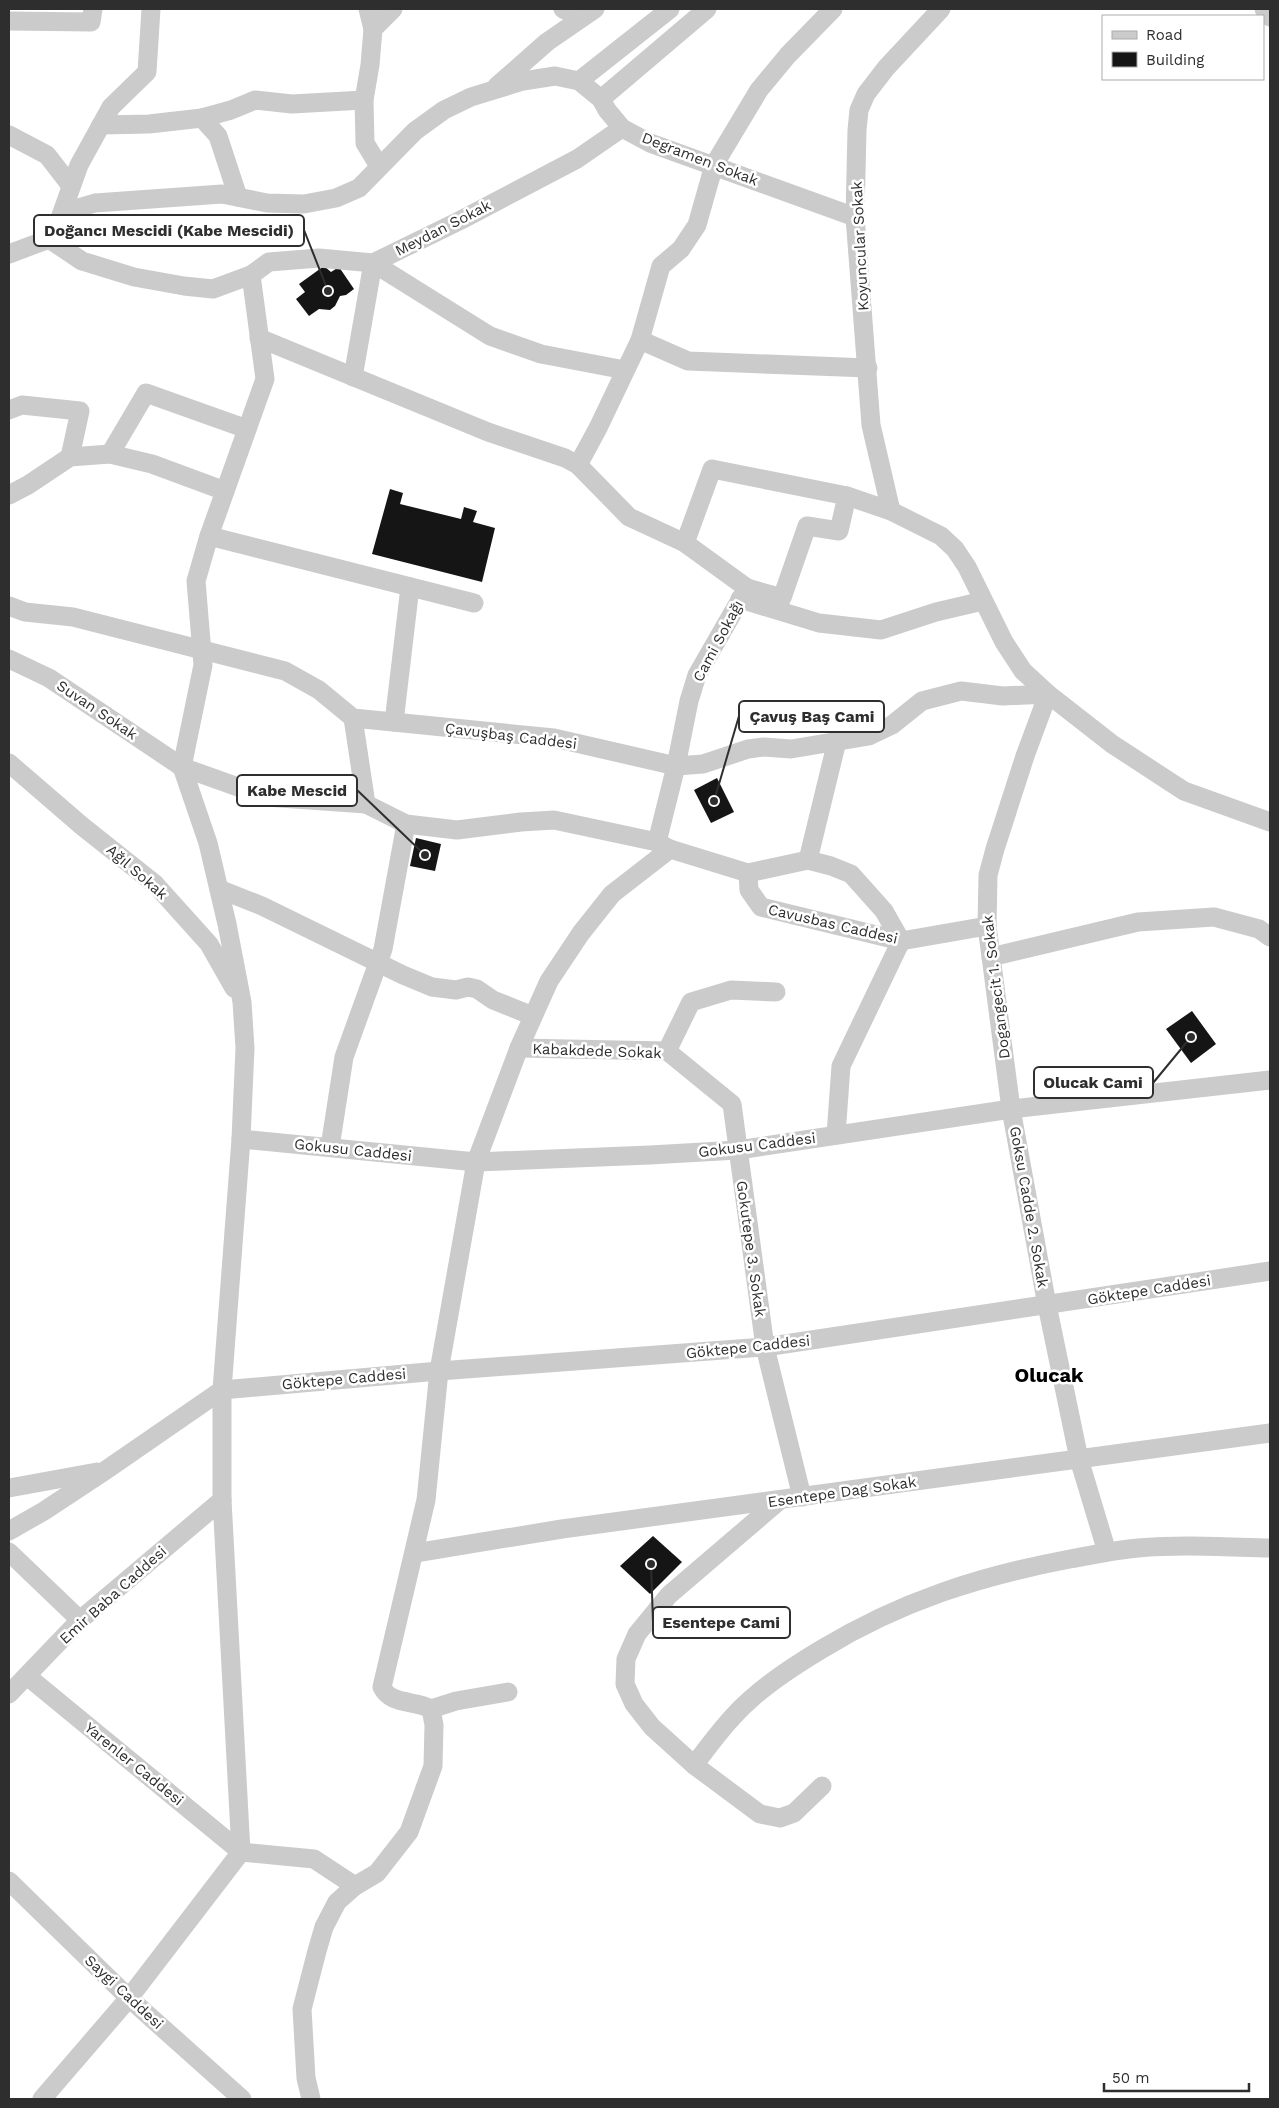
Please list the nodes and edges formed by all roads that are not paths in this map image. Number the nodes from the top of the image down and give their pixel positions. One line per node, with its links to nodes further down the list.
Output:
1 (93, 9): 13 (street)
2 (150, 9): 20 (street)
3 (368, 9): 14 (street)
4 (392, 9): 14 (street)
5 (563, 9): 11 (street)
6 (670, 9): 15 (street)
7 (707, 9): 17 (street)
8 (833, 9): 23 (street)
9 (941, 9): 27 (street, Koyuncular Sokak)
10 (1264, 9): 12 (street)
11 (588, 14): 16 (street)
12 (1270, 17)
13 (9, 21)
14 (374, 29): 18 (street)
15 (579, 81): 16 (street, Degramen Sokak); 17 (street, Degramen Sokak)
16 (492, 90): 24 (street, Degramen Sokak)
17 (601, 99): 21 (street, Degramen Sokak)
18 (364, 100): 19 (street); 24 (street)
19 (202, 118): 20 (street); 26 (street)
20 (101, 125): 25 (street)
21 (622, 128): 23 (street, Degramen Sokak); 31 (street, Meydan Sokak)
22 (9, 135): 25 (street)
23 (714, 165): 27 (street, Degramen Sokak); 34 (street)
24 (379, 166): 26 (street, Degramen Sokak)
25 (72, 186): 28 (street)
26 (238, 197): 28 (street, Degramen Sokak)
27 (855, 217): 35 (street, Koyuncular Sokak)
28 (59, 221): 29 (street, Degramen Sokak)
29 (49, 239): 30 (street); 32 (street)
30 (9, 254)
31 (373, 263): 32 (street); 36 (street); 37 (street)
32 (251, 276): 33 (street)
33 (260, 338): 37 (street); 39 (street)
34 (640, 340): 35 (street); 36 (street)
35 (868, 368): 46 (street, Koyuncular Sokak)
36 (625, 370): 42 (street)
37 (353, 377): 42 (street)
38 (9, 410): 41 (street)
39 (247, 429): 40 (street); 43 (street)
40 (110, 454): 41 (street); 43 (street)
41 (70, 457): 44 (street)
42 (578, 465): 48 (street)
43 (225, 492): 47 (street)
44 (9, 495)
45 (847, 496): 46 (street); 48 (street); 50 (street, Cami Sokağı)
46 (891, 511): 51 (street)
47 (209, 536): 49 (street); 54 (street)
48 (685, 543): 50 (street)
49 (410, 587): 52 (street); 58 (street)
50 (743, 594): 51 (street); 61 (street, Cami Sokağı)
51 (983, 601): 56 (street)
52 (474, 603)
53 (9, 606): 54 (street)
54 (202, 649): 57 (street); 62 (street)
55 (9, 659): 62 (street, Suvan Sokak)
56 (1048, 694): 59 (street, Çavuşbaş Caddesi); 64 (street); 70 (street, Dogangecit 1. Sokak)
57 (353, 718): 58 (street, Çavuşbaş Caddesi); 63 (street)
58 (394, 722): 61 (street, Çavuşbaş Caddesi)
59 (837, 741): 61 (street, Çavuşbaş Caddesi); 67 (street)
60 (9, 763): 76 (street, Ağıl Sokak)
61 (676, 766): 66 (street, Cami Sokağı)
62 (182, 767): 63 (street); 69 (street)
63 (366, 804): 65 (street)
64 (1270, 822)
65 (406, 824): 66 (street); 74 (street)
66 (664, 845): 68 (street); 77 (street)
67 (808, 860): 68 (street); 72 (street)
68 (748, 873): 72 (street, Cavusbas Caddesi)
69 (219, 889): 74 (street); 76 (street)
70 (987, 926): 72 (street, Cavusbas Caddesi); 73 (street, Dogangecit 1. Sokak)
71 (1270, 937): 73 (street)
72 (901, 941): 82 (street)
73 (991, 957): 81 (street, Dogangecit 1. Sokak)
74 (378, 964): 77 (street); 84 (street)
75 (776, 992): 79 (street)
76 (242, 1002): 83 (street)
77 (533, 1016): 78 (street)
78 (519, 1048): 79 (street, Kabakdede Sokak); 86 (street)
79 (667, 1051): 85 (street, Kabakdede Sokak)
80 (1270, 1080): 81 (street, Gokusu Caddesi)
81 (1011, 1109): 82 (street, Gokusu Caddesi); 88 (street, Goksu Cadde 2. Sokak)
82 (836, 1135): 85 (street, Gokusu Caddesi)
83 (241, 1139): 84 (street, Gokusu Caddesi); 91 (street)
84 (330, 1148): 86 (street, Gokusu Caddesi)
85 (738, 1150): 86 (street, Gokusu Caddesi); 89 (street, Gokutepe 3. Sokak)
86 (476, 1162): 90 (street)
87 (1270, 1271): 88 (street, Göktepe Caddesi)
88 (1047, 1306): 89 (street, Göktepe Caddesi); 93 (street, Goksu Cadde 2. Sokak)
89 (765, 1348): 90 (street, Göktepe Caddesi); 96 (street, Gokutepe 3. Sokak)
90 (439, 1371): 91 (street, Göktepe Caddesi); 103 (street)
91 (222, 1390): 94 (street); 97 (street)
92 (1270, 1433): 93 (street, Esentepe Dag Sokak)
93 (1079, 1459): 96 (street, Esentepe Dag Sokak); 102 (street, Goksu Cadde 2. Sokak)
94 (106, 1470): 95 (street); 99 (street)
95 (9, 1488)
96 (802, 1498): 98 (street, Esentepe Dag Sokak)
97 (222, 1500): 104 (street, Emir Baba Caddesi); 111 (street)
98 (780, 1500): 103 (street, Esentepe Dag Sokak); 109 (street)
99 (9, 1531)
100 (1270, 1548): 102 (street)
101 (9, 1552): 104 (street)
102 (1107, 1552): 109 (street)
103 (415, 1553): 108 (street)
104 (80, 1620): 105 (street, Emir Baba Caddesi)
105 (27, 1676): 107 (street, Emir Baba Caddesi); 111 (street, Yarenler Caddesi)
106 (508, 1692): 108 (street)
107 (9, 1694)
108 (430, 1709): 113 (street)
109 (694, 1765): 110 (street)
110 (822, 1786)
111 (241, 1852): 113 (street); 114 (street)
112 (9, 1881): 114 (street, Saygi Caddesi)
113 (355, 1886): 117 (street)
114 (129, 1998): 115 (street); 116 (street, Saygi Caddesi)
115 (42, 2099)
116 (242, 2099)
117 (311, 2099)

